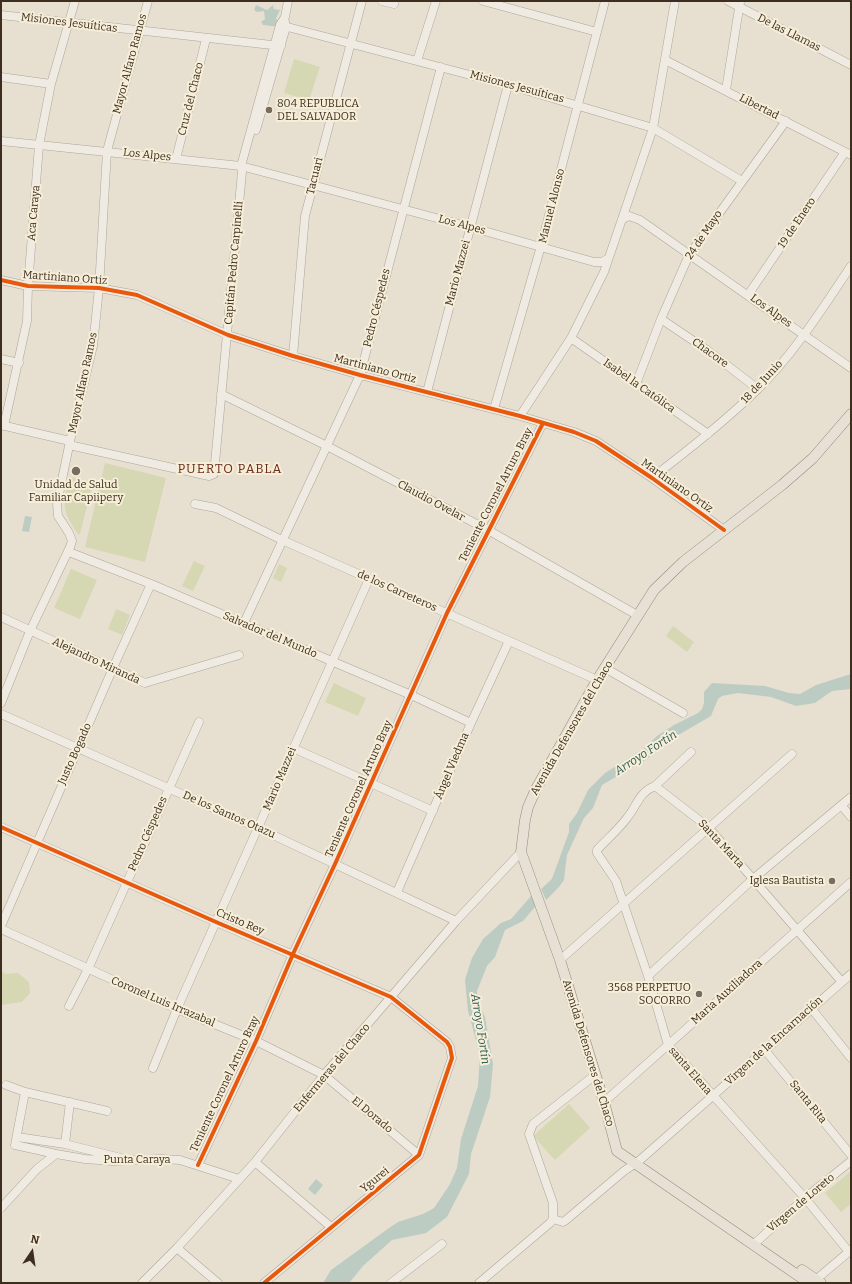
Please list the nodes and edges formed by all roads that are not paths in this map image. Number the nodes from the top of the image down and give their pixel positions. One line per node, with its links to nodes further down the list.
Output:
1 (75, 1): 14 (street, Aca Caraya)
2 (148, 1): 16 (street, Mayor Alfaro Ramos)
3 (288, 1): 15 (street, Capitán Pedro Carpinelli)
4 (362, 1): 19 (street, Tacuari)
5 (382, 1): 11 (street)
6 (436, 1): 22 (street)
7 (483, 1): 17 (street)
8 (605, 1): 17 (street, Manuel Alonso)
9 (675, 1): 21 (street)
10 (728, 1): 12 (street, De las Llamas)
11 (394, 4)
12 (739, 4): 23 (street, De las Llamas); 28 (street)
13 (1, 15): 14 (street, Misiones Jesuíticas)
14 (69, 23): 16 (street, Misiones Jesuíticas); 26 (street, Aca Caraya)
15 (283, 26): 19 (street, Misiones Jesuíticas); 20 (street, Capitán Pedro Carpinelli)
16 (140, 31): 18 (street, Misiones Jesuíticas); 34 (street, Mayor Alfaro Ramos)
17 (597, 32): 29 (street, Manuel Alonso)
18 (206, 39): 20 (street, Misiones Jesuíticas); 36 (street, Cruz del Chaco)
19 (351, 44): 22 (street, Misiones Jesuíticas); 39 (street, Tacuari)
20 (277, 45): 37 (street, Capitán Pedro Carpinelli)
21 (665, 60): 28 (street, Libertad); 31 (street)
22 (418, 61): 24 (street, Misiones Jesuíticas)
23 (851, 65)
24 (441, 67): 27 (street, Misiones Jesuíticas); 40 (street, Pedro Céspedes)
25 (1, 77): 26 (street)
26 (51, 84): 33 (street, Aca Caraya)
27 (508, 85): 29 (street, Misiones Jesuíticas); 42 (street, Mario Mazzei)
28 (726, 90): 30 (street, Libertad)
29 (578, 104): 31 (street, Misiones Jesuíticas); 43 (street, Manuel Alonso)
30 (786, 121): 35 (street, Libertad); 38 (street, 24 de Mayo)
31 (653, 128): 38 (street, Misiones Jesuíticas); 41 (street)
32 (1, 141): 33 (street, Los Alpes)
33 (39, 145): 34 (street, Los Alpes); 48 (street, Aca Caraya)
34 (106, 151): 36 (street, Los Alpes); 49 (street, Mayor Alfaro Ramos)
35 (848, 154): 50 (street, 19 de Enero)
36 (176, 159): 37 (street, Los Alpes)
37 (243, 169): 39 (street, Los Alpes); 52 (street, Capitán Pedro Carpinelli)
38 (742, 181): 44 (street, 24 de Mayo)
39 (312, 186): 40 (street, Los Alpes); 55 (street, Tacuari)
40 (402, 210): 42 (street, Los Alpes); 59 (street, Pedro Céspedes)
41 (623, 219): 44 (street, Los Alpes); 45 (street)
42 (470, 227): 43 (street, Los Alpes); 62 (street, Mario Mazzei)
43 (541, 246): 45 (street, Los Alpes); 64 (street, Manuel Alonso)
44 (689, 255): 50 (street, Los Alpes); 51 (street, 24 de Mayo)
45 (607, 259): 54 (street, Teniente Coronel Arturo Bray)
46 (851, 266): 53 (street, 18 de Junio)
47 (1, 280): 48 (street, Martiniano Ortiz)
48 (28, 286): 49 (street, Martiniano Ortiz); 57 (street, Aca Caraya)
49 (99, 288): 52 (street, Martiniano Ortiz); 70 (street, Mayor Alfaro Ramos)
50 (748, 295): 53 (street, Los Alpes)
51 (661, 319): 60 (street, 24 de Mayo); 61 (street, Chacore)
52 (228, 335): 55 (street, Martiniano Ortiz); 63 (street, Capitán Pedro Carpinelli)
53 (804, 335): 58 (street, Los Alpes); 61 (street, 18 de Junio)
54 (571, 338): 60 (street, Isabel la Católica); 66 (street, Teniente Coronel Arturo Bray)
55 (293, 356): 59 (street, Martiniano Ortiz)
56 (1, 359): 57 (street)
57 (19, 363): 68 (street, Aca Caraya)
58 (851, 368)
59 (360, 375): 62 (street, Martiniano Ortiz); 71 (street, Pedro Céspedes)
60 (636, 384): 69 (street, Isabel la Católica)
61 (758, 389): 69 (street, 18 de Junio)
62 (427, 392): 64 (street, Martiniano Ortiz)
63 (221, 394): 70 (street, Capitán Pedro Carpinelli); 71 (street, Claudio Ovelar)
64 (494, 409): 66 (street, Martiniano Ortiz)
65 (851, 414): 75 (main road, Avenida Defensores del Chaco)
66 (520, 416): 67 (street, Martiniano Ortiz)
67 (543, 423): 72 (street, Martiniano Ortiz); 74 (street, Teniente Coronel Arturo Bray)
68 (3, 426): 70 (street)
69 (708, 434): 72 (street, 18 de Junio)
70 (70, 443): 77 (street, Mayor Alfaro Ramos)
71 (327, 446): 74 (street, Claudio Ovelar); 76 (street, Pedro Céspedes)
72 (652, 478): 75 (street, Martiniano Ortiz)
73 (195, 504): 76 (street, de los Carreteros)
74 (488, 530): 80 (street, Teniente Coronel Arturo Bray); 81 (street, Claudio Ovelar)
75 (724, 530): 81 (main road, Avenida Defensores del Chaco)
76 (282, 540): 78 (street, de los Carreteros); 83 (street, Pedro Céspedes)
77 (69, 552): 79 (street, Salvador del Mundo); 84 (street, Mayor Alfaro Ramos)
78 (369, 579): 80 (street, de los Carreteros); 87 (street, Mario Mazzei)
79 (151, 584): 83 (street, Salvador del Mundo); 88 (street, Justo Bogado)
80 (447, 613): 85 (street, de los Carreteros); 91 (street, Teniente Coronel Arturo Bray)
81 (637, 615): 89 (main road, Avenida Defensores del Chaco)
82 (1, 617): 84 (street, Alejandro Miranda)
83 (243, 625): 87 (street, Salvador del Mundo)
84 (30, 631): 88 (street, Alejandro Miranda); 92 (street, Mayor Alfaro Ramos)
85 (509, 641): 90 (street, de los Carreteros); 96 (street, Ángel Viedma)
86 (239, 655): 88 (street, Alejandro Miranda)
87 (332, 661): 91 (street, Salvador del Mundo); 98 (street, Mario Mazzei)
88 (113, 668): 97 (street, Justo Bogado)
89 (605, 668): 90 (main road, Avenida Defensores del Chaco); 93 (street)
90 (597, 680): 112 (main road, Avenida Defensores del Chaco)
91 (411, 695): 96 (street, Salvador del Mundo); 101 (street, Teniente Coronel Arturo Bray)
92 (1, 703)
93 (683, 713)
94 (1, 714): 97 (street, De los Santos Otazu)
95 (199, 722): 103 (street, Pedro Céspedes)
96 (471, 723): 106 (street, Ángel Viedma)
97 (78, 748): 103 (street, De los Santos Otazu); 111 (street, Justo Bogado)
98 (293, 748): 101 (street); 110 (street, Mario Mazzei)
99 (691, 752): 102 (street)
100 (792, 754): 109 (street)
101 (372, 782): 106 (street); 113 (street, Teniente Coronel Arturo Bray)
102 (655, 786): 109 (street, Santa Marta); 118 (street, santa Elena)
103 (169, 788): 110 (street, De los Santos Otazu); 115 (street, Pedro Céspedes)
104 (851, 797): 105 (street)
105 (842, 806): 107 (street); 114 (street)
106 (433, 811): 117 (street, Ángel Viedma)
107 (851, 817)
108 (1, 827): 111 (street, Cristo Rey)
109 (708, 827): 114 (street, Santa Marta); 118 (street)
110 (258, 828): 113 (street, De los Santos Otazu); 120 (street, Mario Mazzei)
111 (36, 842): 115 (street, Cristo Rey); 121 (street, Justo Bogado)
112 (521, 852): 119 (street, Enfermeras del Chaco); 125 (main road, Avenida Defensores del Chaco)
113 (335, 864): 117 (street, De los Santos Otazu); 124 (street, Teniente Coronel Arturo Bray)
114 (753, 878): 123 (street, Santa Marta); 128 (street)
115 (128, 882): 120 (street, Cristo Rey); 126 (street, Pedro Céspedes)
116 (851, 882): 123 (street, Maria Auxiliadora)
117 (397, 892): 119 (street, De los Santos Otazu)
118 (624, 903): 125 (street); 128 (street, santa Elena)
119 (456, 921): 130 (street, Enfermeras del Chaco)
120 (216, 922): 124 (street, Cristo Rey); 133 (street, Mario Mazzei)
121 (1, 926)
122 (1, 929): 126 (street, Coronel Luis Irrazabal)
123 (797, 929): 129 (street, Santa Marta); 135 (street, Maria Auxiliadora)
124 (293, 954): 130 (street, Cristo Rey); 134 (street, Teniente Coronel Arturo Bray)
125 (560, 960): 140 (main road, Avenida Defensores del Chaco)
126 (88, 969): 131 (street, Pedro Céspedes); 133 (street, Coronel Luis Irrazabal)
127 (851, 974): 129 (street, Virgen de la Encarnación)
128 (648, 976): 135 (street, santa Elena)
129 (842, 982): 132 (street, Virgen de la Encarnación)
130 (391, 997): 139 (street, Enfermeras del Chaco); 151 (street, Cristo Rey)
131 (69, 1006)
132 (812, 1008): 136 (street, Virgen de la Encarnación); 137 (street)
133 (177, 1009): 134 (street, Coronel Luis Irrazabal); 138 (street, Mario Mazzei)
134 (256, 1041): 139 (street, Coronel Luis Irrazabal); 157 (street, Teniente Coronel Arturo Bray)
135 (668, 1045): 143 (street, santa Elena); 145 (street, Maria Auxiliadora)
136 (764, 1049): 143 (street, Virgen de la Encarnación); 152 (street, Santa Rita)
137 (851, 1058)
138 (153, 1068)
139 (324, 1075): 151 (street, El Dorado); 155 (street, Enfermeras del Chaco)
140 (595, 1075): 145 (main road, Avenida Defensores del Chaco); 161 (street)
141 (6, 1085): 142 (street)
142 (25, 1092): 144 (street); 148 (street)
143 (712, 1096): 156 (street, Virgen de la Encarnación); 159 (street, santa Elena)
144 (70, 1102): 146 (street); 149 (street)
145 (604, 1102): 147 (main road, Avenida Defensores del Chaco)
146 (107, 1111)
147 (612, 1132): 156 (main road); 156 (main road, Avenida Defensores del Chaco)
148 (16, 1141): 149 (street); 150 (street, Punta Caraya)
149 (65, 1144): 153 (street)
150 (56, 1154): 153 (street, Punta Caraya); 160 (street)
151 (420, 1155): 162 (street, Ygurei)
152 (851, 1155)
153 (124, 1161): 157 (street, Punta Caraya)
154 (851, 1161): 159 (street, Virgen de Loreto)
155 (255, 1162): 158 (street, Enfermeras del Chaco); 162 (street)
156 (637, 1162): 161 (street, Virgen de la Encarnación); 163 (main road)
157 (198, 1165): 158 (street, Punta Caraya)
158 (239, 1179): 165 (street, Enfermeras del Chaco)
159 (805, 1198): 163 (street, Virgen de Loreto); 166 (street, santa Elena)
160 (1, 1208)
161 (553, 1219): 172 (street)
162 (331, 1227): 170 (street, Ygurei)
163 (755, 1242): 167 (main road)
164 (442, 1244): 171 (street)
165 (177, 1248): 168 (street, Enfermeras del Chaco); 169 (street)
166 (850, 1251): 167 (street)
167 (814, 1282)
168 (142, 1283)
169 (218, 1283)
170 (264, 1283)
171 (391, 1283)
172 (479, 1283)

